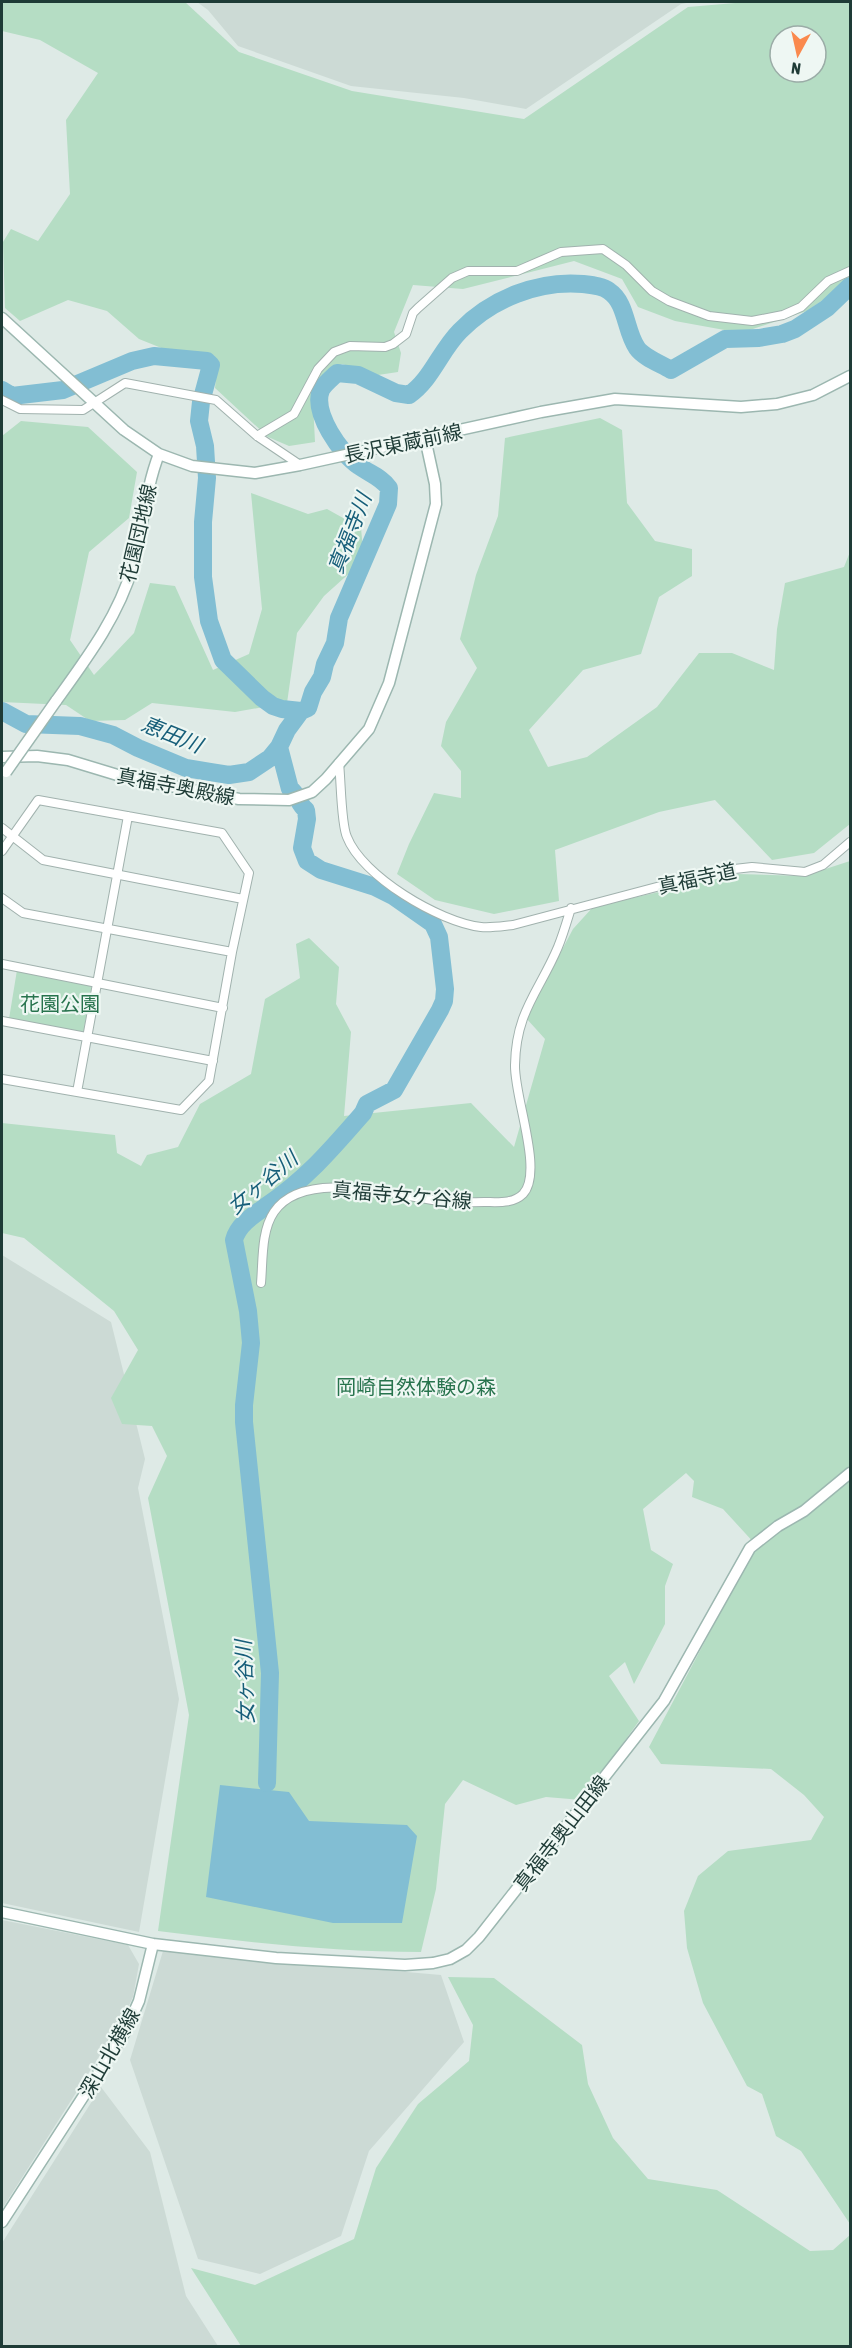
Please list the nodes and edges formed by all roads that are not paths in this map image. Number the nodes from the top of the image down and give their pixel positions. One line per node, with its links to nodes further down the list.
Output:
1 (850, 271): 6 (street)
2 (2, 318): 5 (street, 長沢東蔵前線)
3 (850, 376): 7 (street, 長沢東蔵前線)
4 (2, 400): 5 (street)
5 (90, 400): 6 (street); 8 (street, 長沢東蔵前線)
6 (257, 436): 9 (street)
7 (424, 438): 9 (street, 長沢東蔵前線); 11 (street, 真福寺奥殿線)
8 (159, 454): 9 (street, 長沢東蔵前線); 12 (street, 花園団地線, bridge)
9 (300, 465)
10 (2, 757): 11 (street, 真福寺奥殿線)
11 (339, 764): 21 (street, 真福寺道)
12 (4, 775)
13 (128, 816): 15 (street); 18 (street); 20 (street)
14 (2, 828): 15 (street)
15 (12, 836): 17 (street); 18 (street)
16 (850, 842): 21 (street, 真福寺道)
17 (2, 851)
18 (117, 874): 20 (street); 22 (street)
19 (2, 898): 22 (street)
20 (243, 899): 23 (street)
21 (571, 908): 32 (street, 真福寺女ケ谷線)
22 (107, 929): 23 (street); 25 (street)
23 (232, 952): 26 (street)
24 (2, 964): 25 (street)
25 (97, 982): 26 (street); 28 (street)
26 (223, 1008): 29 (street)
27 (2, 1021): 28 (street)
28 (87, 1037): 29 (street); 31 (street)
29 (213, 1061): 31 (street)
30 (2, 1079): 31 (street)
31 (77, 1092)
32 (261, 1283)
33 (850, 1473): 35 (street, 真福寺奥山田線)
34 (2, 1912): 35 (street)
35 (153, 1944): 36 (street, 深山北横線)
36 (2, 2222)

